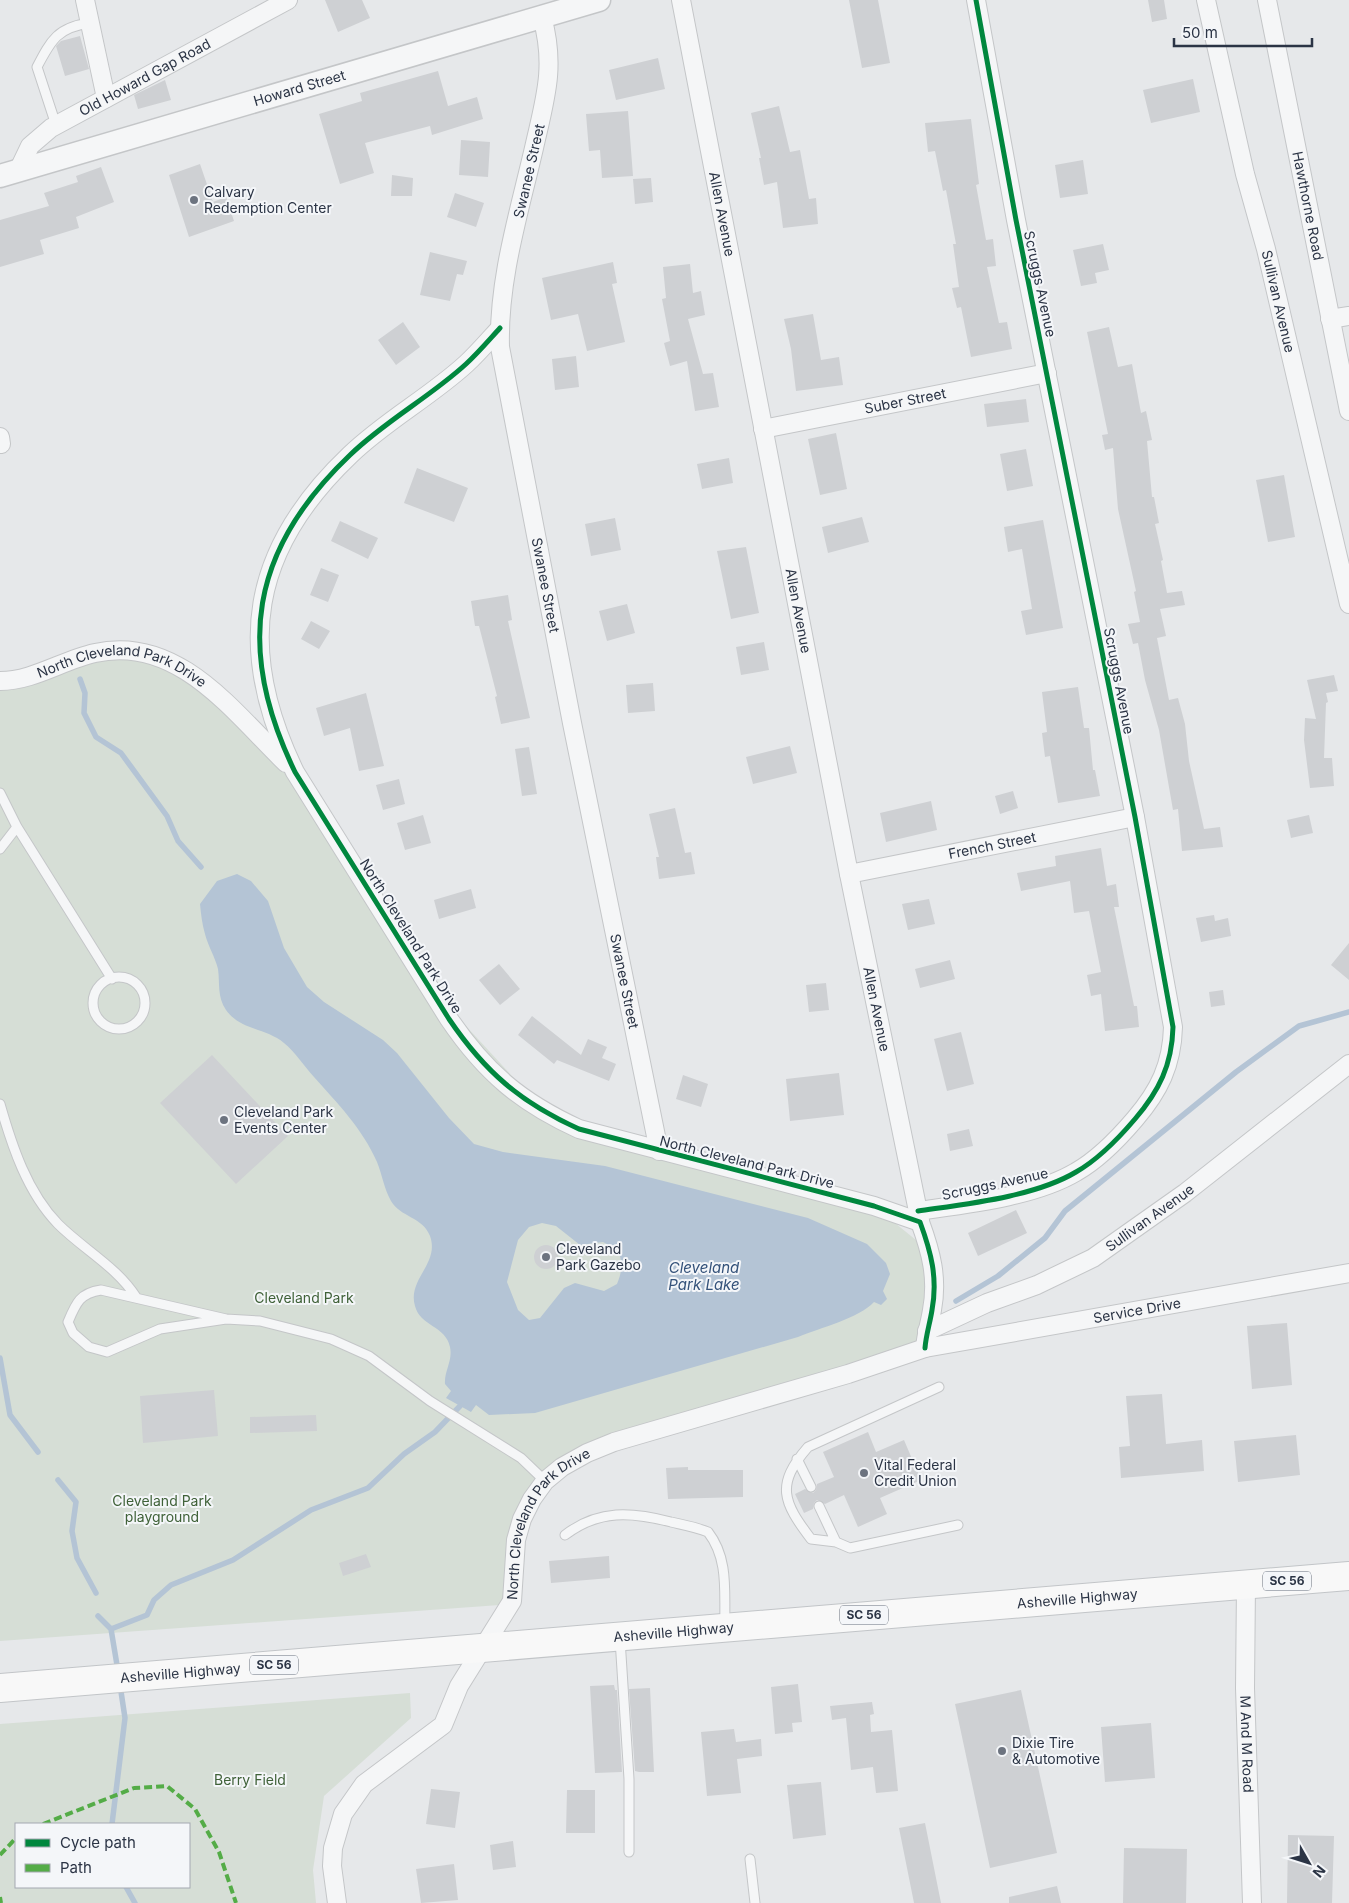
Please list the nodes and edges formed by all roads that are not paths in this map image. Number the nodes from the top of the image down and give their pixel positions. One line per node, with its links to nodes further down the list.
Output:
1 (86, 0): 9 (street)
2 (288, 0): 10 (street, Old Howard Gap Road)
3 (600, 0): 8 (street, Howard Street)
4 (682, 0): 18 (street, Allen Avenue)
5 (976, 0): 16 (street, Scruggs Avenue)
6 (1206, 0): 19 (street, Sullivan Avenue)
7 (1267, 0): 14 (street, Hawthorne Road)
8 (542, 17): 12 (street, Howard Street); 15 (street, Swanee Street)
9 (90, 23): 10 (street); 11 (lane)
10 (106, 98): 11 (street, Old Howard Gap Road)
11 (56, 125): 12 (street, Old Howard Gap Road)
12 (9, 173)
13 (1349, 316): 14 (street)
14 (1330, 319): 17 (street, Hawthorne Road)
15 (500, 328): 21 (street, North Cleveland Park Drive); 30 (street, Swanee Street)
16 (1047, 373): 18 (street, Suber Street); 23 (street, Scruggs Avenue)
17 (1349, 411)
18 (763, 429): 26 (street, Allen Avenue)
19 (1349, 604)
20 (0, 681): 21 (street, North Cleveland Park Drive)
21 (295, 772): 30 (street, North Cleveland Park Drive)
22 (0, 793): 24 (lane)
23 (1135, 816): 26 (street, French Street); 31 (street, Scruggs Avenue)
24 (17, 827): 25 (lane); 27 (lane)
25 (0, 849)
26 (849, 874): 31 (street, Allen Avenue)
27 (112, 979): 27 (lane)
28 (1349, 1064): 35 (street, Sullivan Avenue)
29 (0, 1104): 33 (lane)
30 (659, 1151): 31 (street, North Cleveland Park Drive)
31 (919, 1216): 35 (street)
32 (1349, 1273): 36 (street, Service Drive)
33 (136, 1296): 34 (lane); 34 (lane)
34 (226, 1319): 39 (lane)
35 (927, 1331): 36 (street)
36 (925, 1348): 39 (street, North Cleveland Park Drive)
37 (938, 1387): 38 (lane)
38 (797, 1459): 40 (lane); 44 (lane)
39 (546, 1481): 49 (street, North Cleveland Park Drive)
40 (810, 1487)
41 (819, 1506): 44 (lane)
42 (958, 1526): 44 (lane)
43 (565, 1535): 47 (lane)
44 (836, 1542)
45 (1349, 1576): 46 (main road, Asheville Highway / SC 56)
46 (1246, 1584): 47 (main road, Asheville Highway / SC 56); 55 (street, M And M Road)
47 (725, 1627): 48 (main road, Asheville Highway / SC 56)
48 (620, 1636): 49 (main road, Asheville Highway / SC 56); 51 (lane)
49 (483, 1648): 50 (main road, Asheville Highway / SC 56); 53 (street, North Cleveland Park Drive)
50 (0, 1688)
51 (629, 1852)
52 (750, 1859): 54 (lane)
53 (337, 1903)
54 (755, 1903)
55 (1252, 1903)

